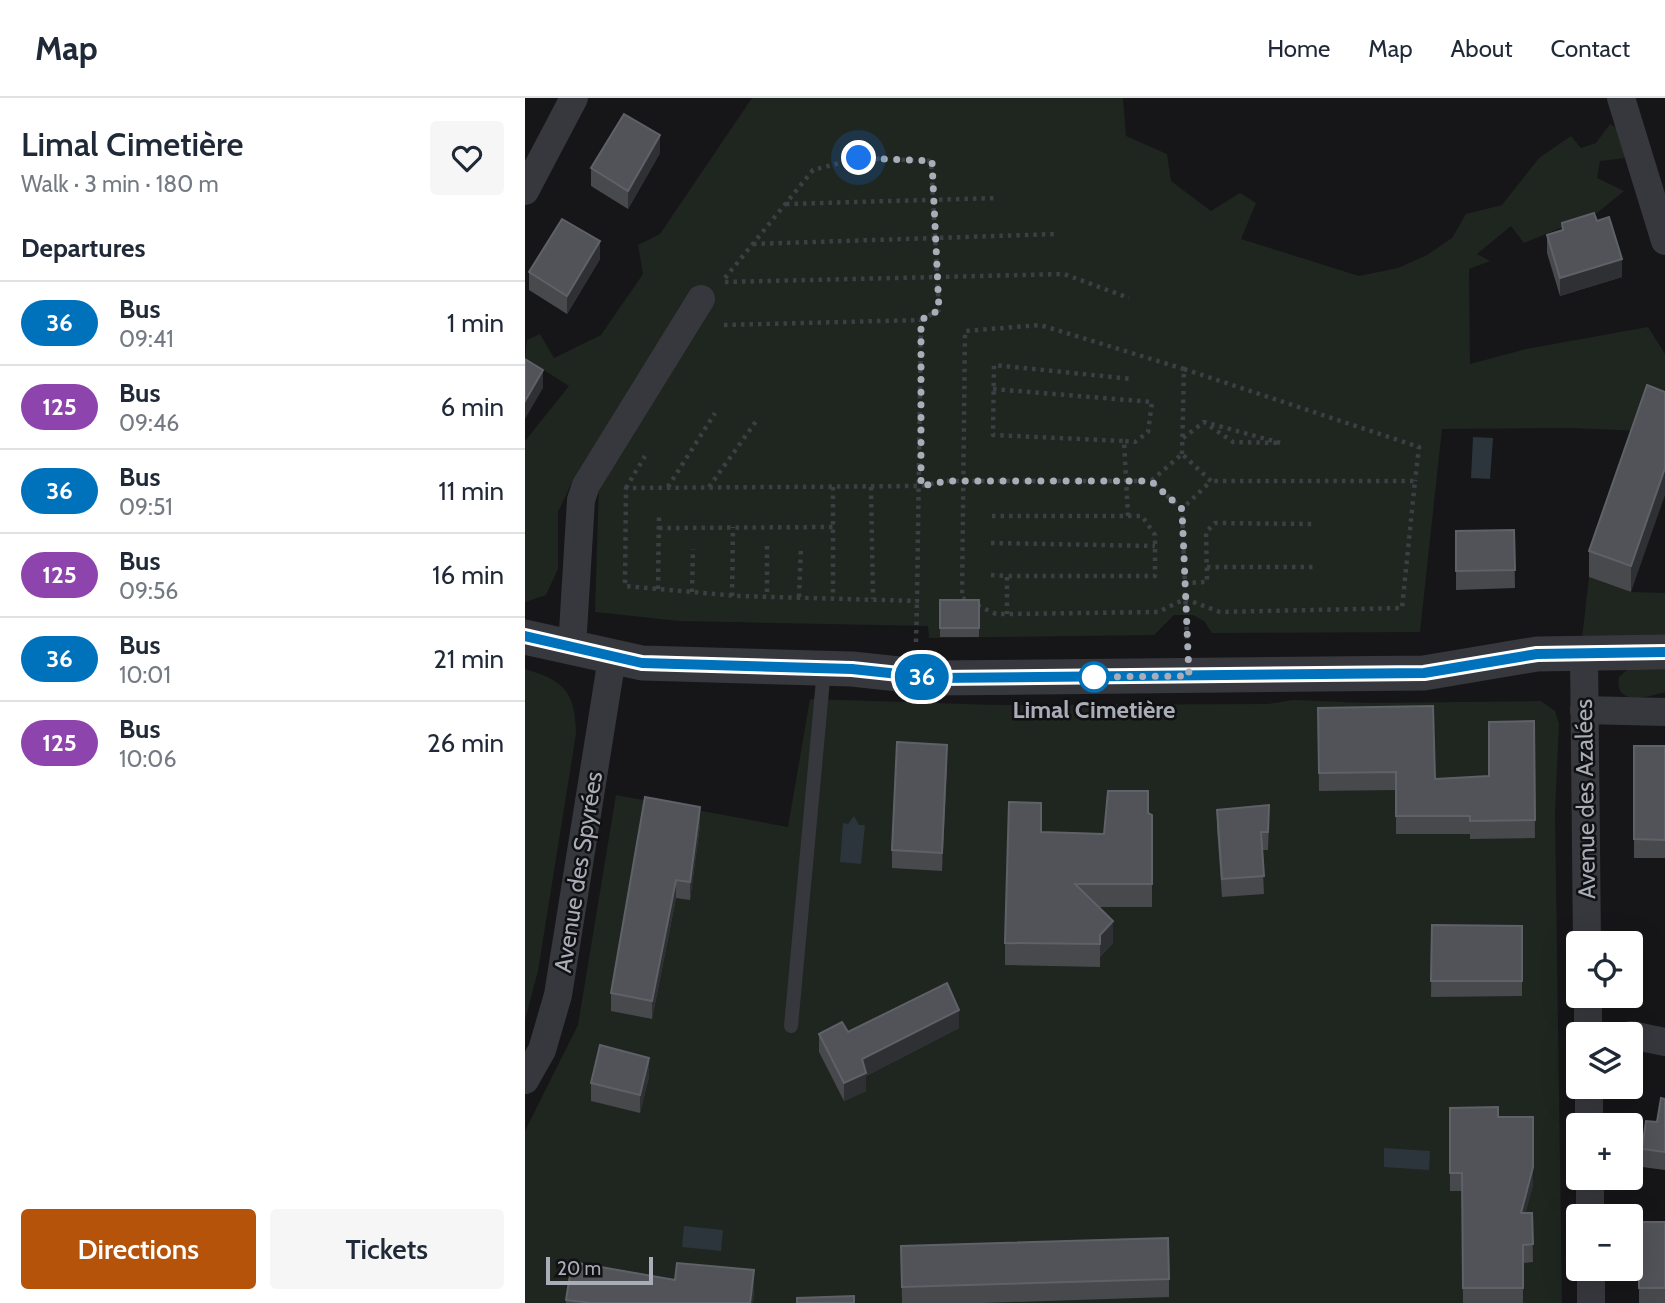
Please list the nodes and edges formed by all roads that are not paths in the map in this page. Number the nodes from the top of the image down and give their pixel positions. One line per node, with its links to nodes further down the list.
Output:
1 (574, 98): 3 (street)
2 (1621, 98): 4 (street)
3 (525, 191)
4 (1665, 241)
5 (715, 296): 7 (street)
6 (525, 636): 7 (street)
7 (572, 648): 10 (street)
8 (1665, 652): 9 (street)
9 (1584, 655): 11 (street); 12 (street, Avenue des Azalées)
10 (612, 658): 11 (street); 18 (street, Avenue des Spyrées)
11 (824, 669): 15 (lane)
12 (1584, 710): 13 (street); 14 (street, Avenue des Azalées)
13 (1665, 712)
14 (1587, 931)
15 (791, 1026)
16 (1643, 1037): 17 (street)
17 (1665, 1042)
18 (525, 1080)
19 (1591, 1281): 20 (street)
20 (1591, 1303)

